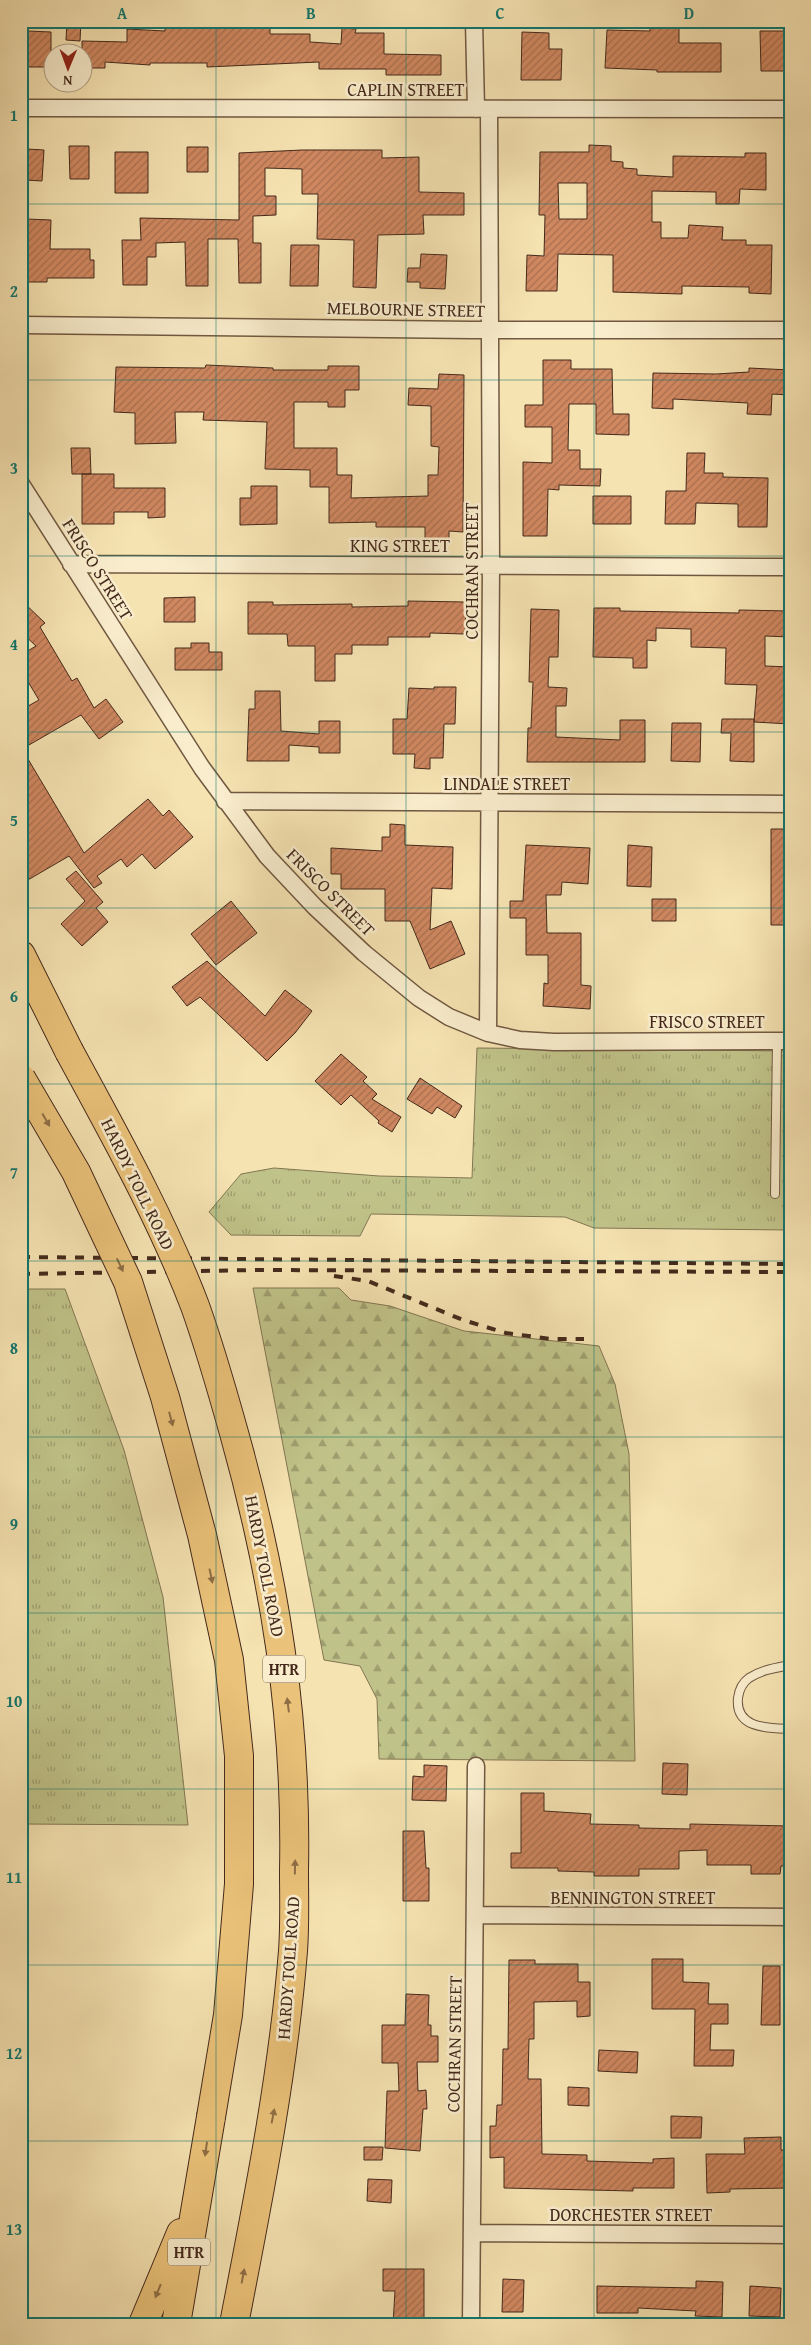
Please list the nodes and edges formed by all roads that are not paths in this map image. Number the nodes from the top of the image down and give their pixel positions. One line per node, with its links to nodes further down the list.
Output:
1 (474, 21): 3 (street, COCHRAN STREET)
2 (21, 108): 3 (street, CAPLIN STREET)
3 (483, 109): 4 (street, CAPLIN STREET); 6 (street, COCHRAN STREET)
4 (790, 109)
5 (21, 325): 6 (street, MELBOURNE STREET)
6 (491, 330): 7 (street, MELBOURNE STREET); 10 (street, COCHRAN STREET)
7 (790, 330)
8 (21, 484): 9 (street, FRISCO STREET)
9 (71, 564): 10 (street, KING STREET); 12 (street, FRISCO STREET)
10 (491, 566): 11 (street, KING STREET); 13 (street, COCHRAN STREET)
11 (790, 567)
12 (225, 802): 13 (street, LINDALE STREET); 17 (street, FRISCO STREET)
13 (490, 803): 14 (street, LINDALE STREET); 17 (street, COCHRAN STREET)
14 (790, 804)
15 (21, 954): 19 (highway)
16 (21, 994): 19 (highway)
17 (488, 1033): 18 (street, FRISCO STREET)
18 (783, 1041): 21 (lane)
19 (69, 1051): 32 (highway, HARDY TOLL ROAD / HTR, one-way to 19, bridge)
20 (21, 1078): 27 (highway, HTR, one-way to 27, bridge)
21 (776, 1194)
22 (790, 1665): 23 (lane)
23 (790, 1729)
24 (476, 1766): 25 (street, COCHRAN STREET)
25 (476, 1916): 26 (street, BENNINGTON STREET); 28 (street, COCHRAN STREET)
26 (790, 1918)
27 (202, 2180): 30 (highway, one-way to 30); 31 (highway, HTR)
28 (473, 2233): 29 (street, DORCHESTER STREET); 33 (street, COCHRAN STREET)
29 (790, 2235)
30 (143, 2324)
31 (176, 2324)
32 (234, 2324)
33 (471, 2324)

